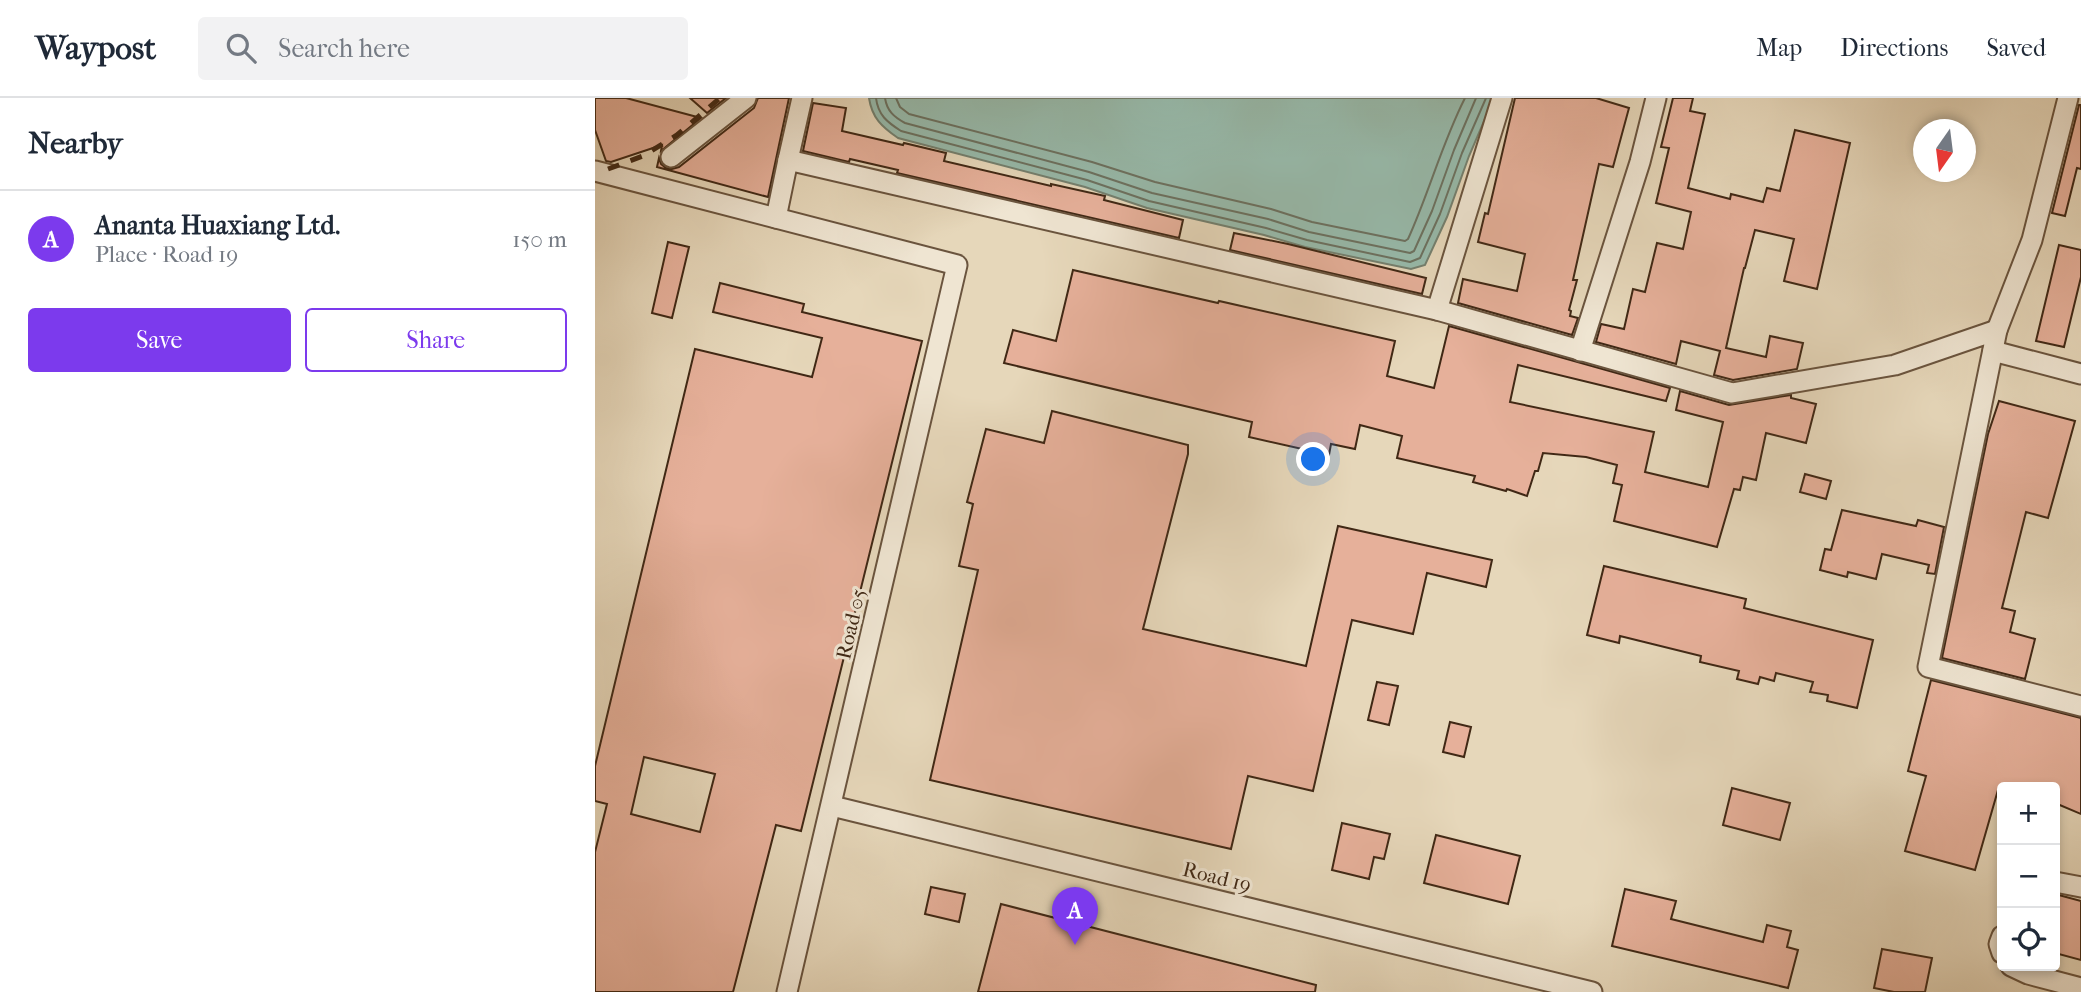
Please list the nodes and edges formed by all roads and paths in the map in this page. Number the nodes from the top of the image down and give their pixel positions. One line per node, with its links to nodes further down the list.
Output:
1 (746, 98): 6 (street)
2 (802, 98): 7 (street)
3 (1502, 98): 10 (street)
4 (1655, 98): 12 (street)
5 (2068, 98): 11 (street)
6 (671, 158)
7 (789, 160): 9 (street); 10 (street)
8 (595, 171): 9 (street)
9 (776, 218): 16 (street, Road 05)
10 (1437, 310): 12 (street)
11 (1997, 330): 12 (street); 13 (street)
12 (1580, 351)
13 (1993, 351): 14 (street); 15 (street)
14 (2081, 373)
15 (2081, 706)
16 (832, 806): 21 (street, Road 05); 22 (street, Road 19)
17 (2060, 883): 18 (street)
18 (2081, 887)
19 (2022, 971): 20 (street)
20 (2081, 988)
21 (787, 992)
22 (1592, 992)

